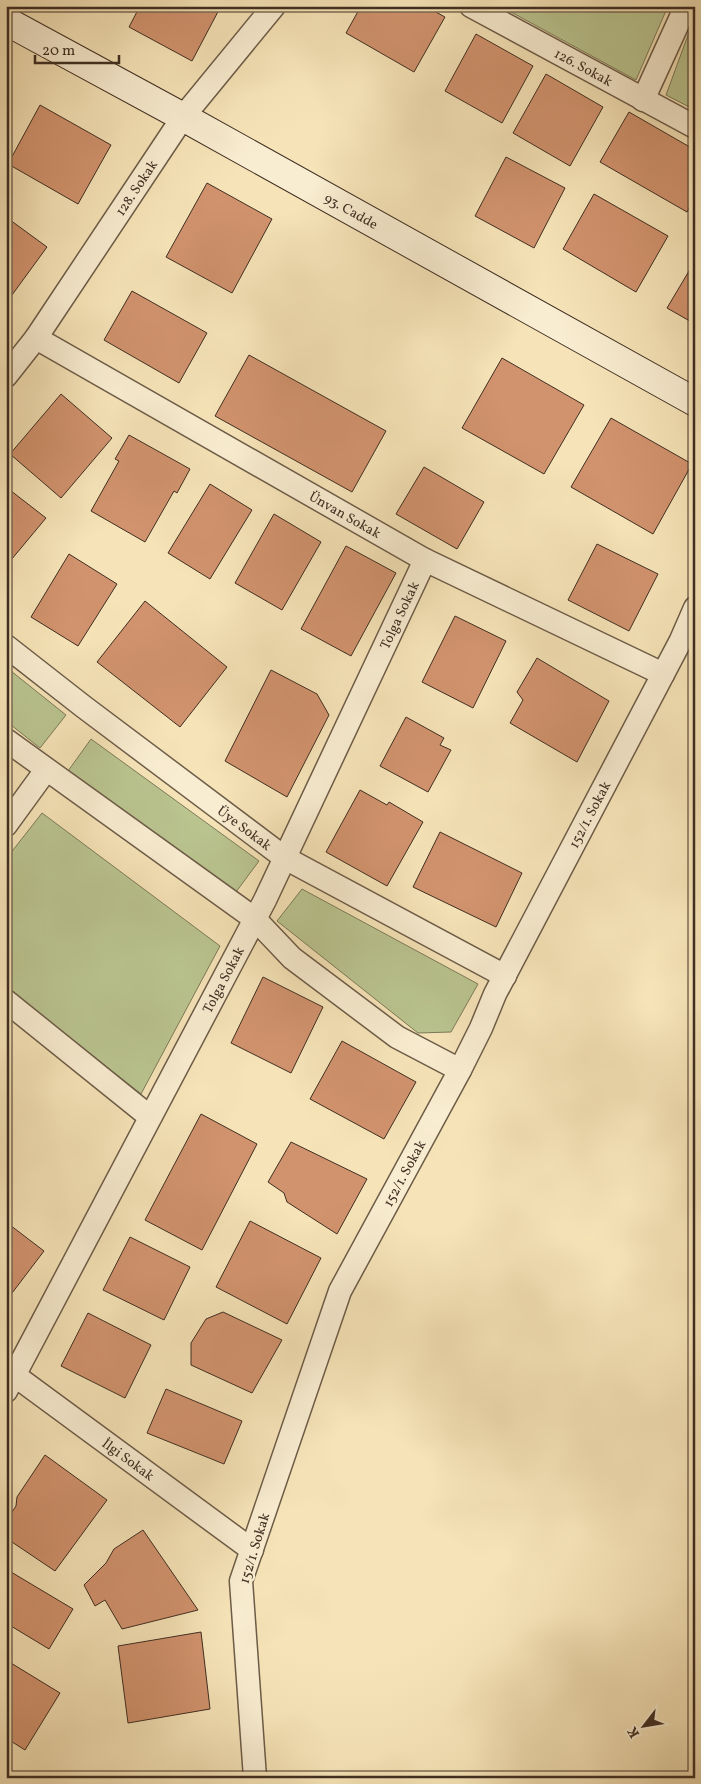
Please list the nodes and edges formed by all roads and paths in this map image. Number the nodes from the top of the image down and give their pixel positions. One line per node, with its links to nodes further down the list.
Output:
1 (274, 6): 6 (street, 128. Sokak)
2 (471, 6): 5 (street, 126. Sokak)
3 (686, 6): 5 (street)
4 (6, 21): 6 (main road, 93. Cadde)
5 (643, 100): 7 (street, 126. Sokak)
6 (184, 117): 8 (street, 128. Sokak); 10 (main road, 93. Cadde)
7 (695, 127)
8 (36, 338): 9 (street, 128. Sokak); 11 (street, Ünvan Sokak)
9 (6, 376)
10 (695, 402)
11 (425, 560): 14 (street, Ünvan Sokak); 18 (street, Tolga Sokak)
12 (695, 608): 14 (street, 152/1. Sokak)
13 (6, 646): 18 (street, Üye Sokak)
14 (663, 674): 20 (street, 152/1. Sokak)
15 (6, 740): 16 (street)
16 (46, 770): 17 (street); 19 (street)
17 (6, 825)
18 (285, 858): 19 (street, Tolga Sokak); 20 (street, Üye Sokak)
19 (255, 918): 22 (street); 23 (street, Tolga Sokak)
20 (505, 976): 22 (street, 152/1. Sokak)
21 (6, 1001): 23 (street)
22 (460, 1070): 25 (street, 152/1. Sokak)
23 (150, 1117): 24 (street, Tolga Sokak)
24 (9, 1378): 25 (street, İlgi Sokak)
25 (252, 1550): 26 (street, 152/1. Sokak)
26 (255, 1778)

